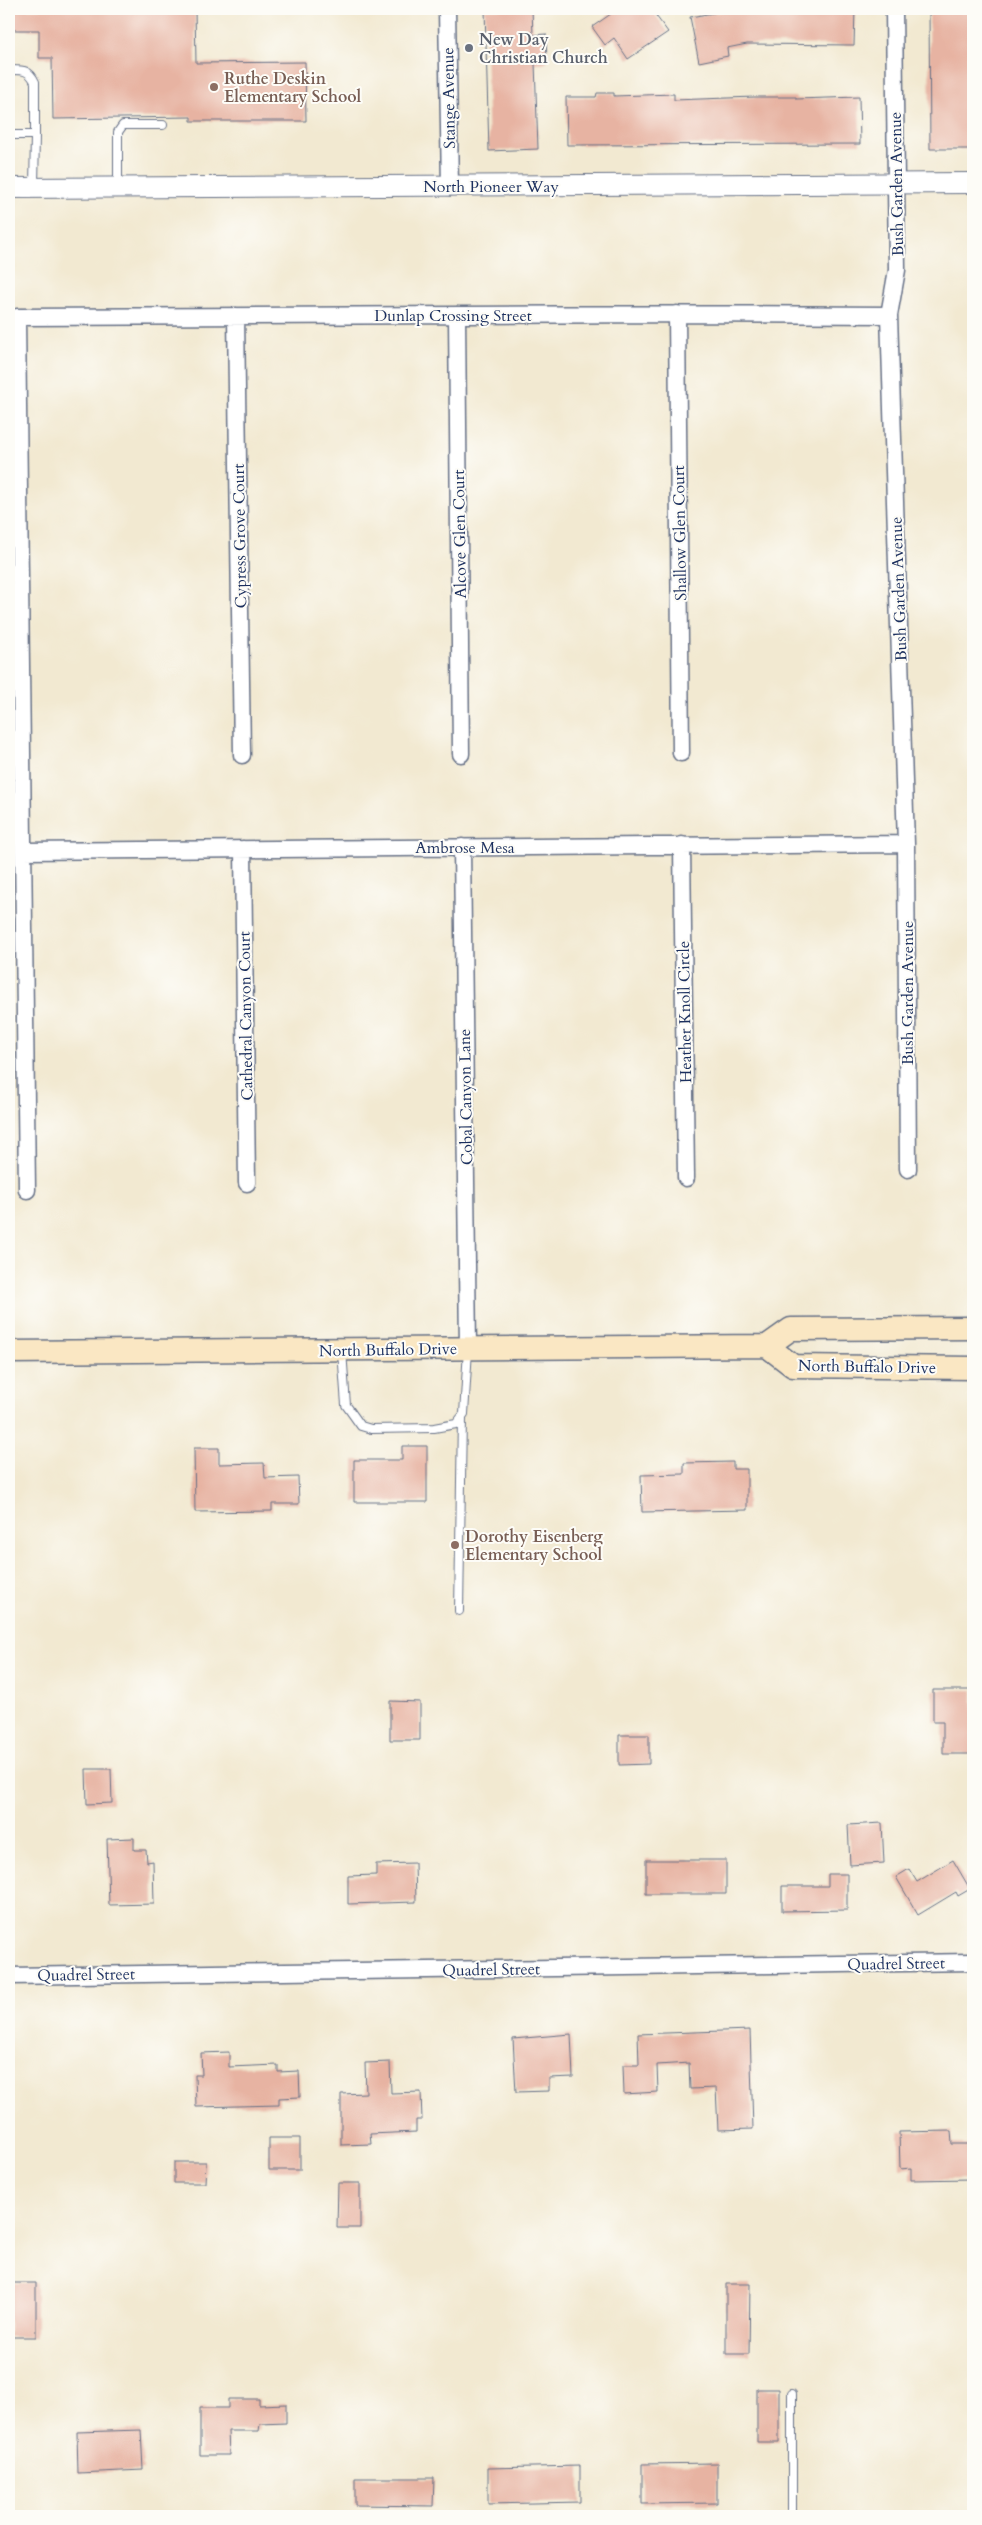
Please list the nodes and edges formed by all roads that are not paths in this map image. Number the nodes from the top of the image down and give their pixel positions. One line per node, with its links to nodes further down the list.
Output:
1 (447, 9): 9 (street, Stange Avenue)
2 (894, 9): 7 (street, Bush Garden Avenue)
3 (9, 70): 5 (lane)
4 (163, 124): 12 (lane)
5 (35, 134): 6 (lane); 11 (lane)
6 (9, 135)
7 (895, 182): 8 (street, North Pioneer Way); 9 (street, North Pioneer Way); 15 (street, Bush Garden Avenue)
8 (973, 183)
9 (450, 187): 12 (street, North Pioneer Way)
10 (9, 188): 11 (street, North Pioneer Way)
11 (34, 188): 12 (street, North Pioneer Way)
12 (118, 188)
13 (677, 314): 14 (street, Dunlap Crossing Street); 15 (street, Dunlap Crossing Street); 17 (street, Shallow Glen Court)
14 (457, 315): 16 (street, Dunlap Crossing Street); 18 (street, Alcove Glen Court)
15 (889, 315): 20 (street, Bush Garden Avenue)
16 (236, 316): 19 (street, Cypress Grove Court); 24 (street, Dunlap Crossing Street)
17 (681, 753)
18 (462, 754)
19 (242, 755)
20 (906, 844): 21 (street, Ambrose Mesa); 25 (street, Bush Garden Avenue)
21 (682, 845): 22 (street, Ambrose Mesa); 26 (street, Heather Knoll Circle)
22 (462, 847): 23 (street, Ambrose Mesa); 31 (street, Cobal Canyon Lane)
23 (243, 849): 24 (street, Ambrose Mesa); 27 (street, Cathedral Canyon Court)
24 (23, 851): 28 (street)
25 (908, 1169)
26 (686, 1178)
27 (247, 1183)
28 (27, 1190)
29 (973, 1328): 30 (main road)
30 (767, 1346): 31 (main road, North Buffalo Drive); 34 (main road, North Buffalo Drive)
31 (468, 1348): 32 (main road, North Buffalo Drive); 35 (lane)
32 (342, 1349): 33 (main road, North Buffalo Drive); 35 (lane)
33 (9, 1352)
34 (973, 1368)
35 (462, 1417): 36 (lane)
36 (460, 1611)
37 (973, 1962): 38 (street, Quadrel Street)
38 (9, 1976)
39 (792, 2394): 40 (lane)
40 (792, 2516)

